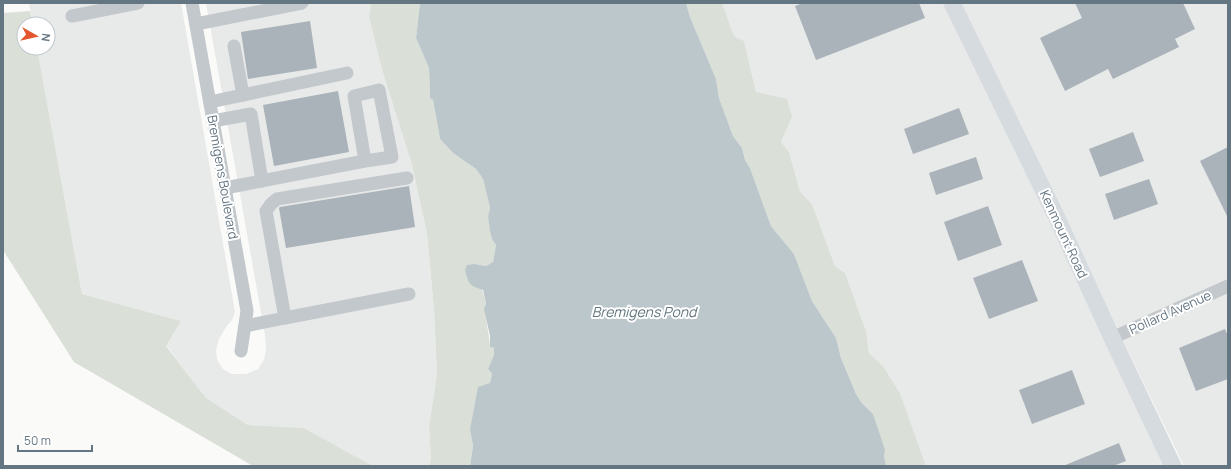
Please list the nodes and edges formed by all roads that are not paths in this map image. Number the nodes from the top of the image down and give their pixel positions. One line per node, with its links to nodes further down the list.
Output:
1 (138, 3): 5 (street)
2 (192, 3): 6 (street, Bremigens Boulevard)
3 (302, 3): 6 (street)
4 (952, 3): 20 (main road, Kenmount Road)
5 (72, 16)
6 (196, 24): 10 (street, Bremigens Boulevard)
7 (234, 46): 9 (street)
8 (347, 73): 9 (street)
9 (243, 95): 10 (street)
10 (210, 102): 11 (street, Bremigens Boulevard)
11 (213, 121): 14 (street); 15 (street, Bremigens Boulevard)
12 (365, 161): 12 (street); 14 (street)
13 (407, 178): 18 (street)
14 (262, 181): 15 (street)
15 (225, 188): 19 (street, Bremigens Boulevard)
16 (1228, 286): 20 (street, Pollard Avenue)
17 (409, 294): 18 (street)
18 (285, 318): 19 (street)
19 (245, 326): 21 (street, Bremigens Boulevard)
20 (1112, 338): 22 (main road, Kenmount Road)
21 (241, 351)
22 (1173, 466)

